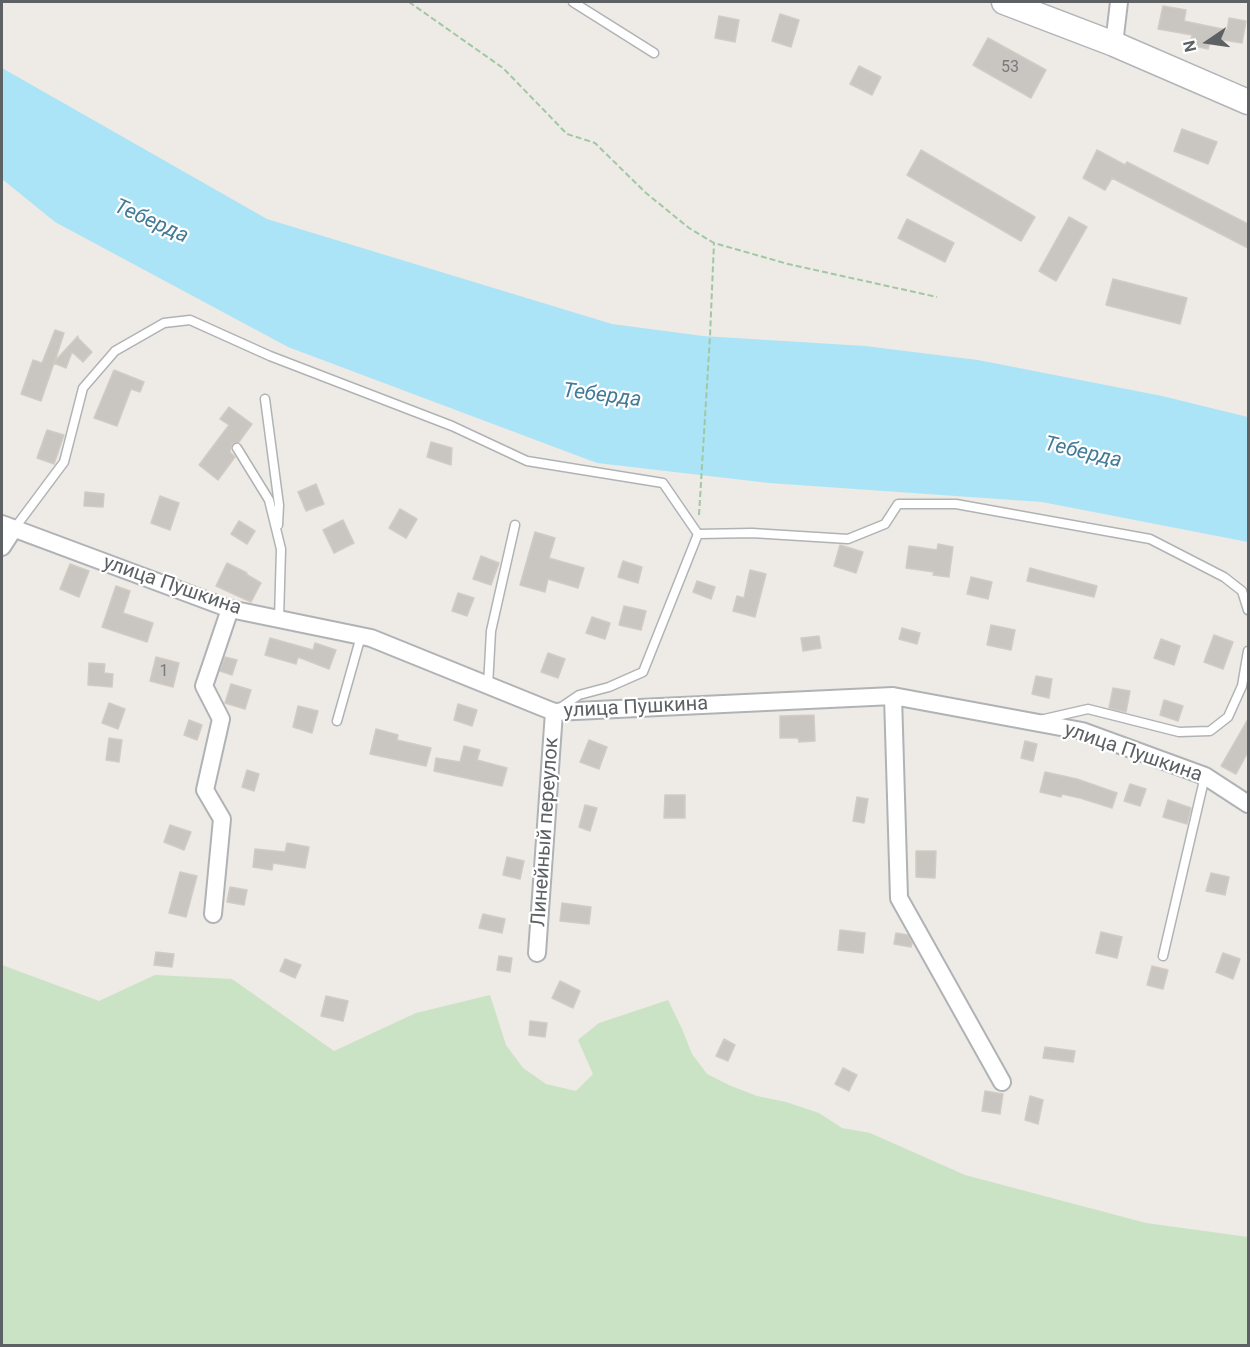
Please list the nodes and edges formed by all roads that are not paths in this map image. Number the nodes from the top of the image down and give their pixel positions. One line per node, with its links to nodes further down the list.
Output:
1 (573, 2): 5 (lane)
2 (1004, 2): 4 (main road)
3 (1119, 2): 4 (street)
4 (1114, 44): 6 (main road)
5 (654, 53)
6 (1248, 102)
7 (264, 399): 12 (lane)
8 (237, 448): 12 (lane)
9 (515, 525): 19 (lane)
10 (7, 527): 11 (lane); 13 (street); 14 (street, улица Пушкина)
11 (698, 534): 15 (lane); 21 (lane)
12 (278, 537): 16 (lane)
13 (2, 547)
14 (230, 609): 16 (street, улица Пушкина); 26 (street)
15 (1248, 610)
16 (279, 619): 17 (street, улица Пушкина)
17 (361, 636): 19 (street, улица Пушкина); 22 (lane)
18 (1248, 651): 23 (lane)
19 (488, 686): 21 (street, улица Пушкина)
20 (893, 696): 21 (street, улица Пушкина); 23 (street, улица Пушкина); 29 (street)
21 (554, 712): 27 (street, Линейный переулок)
22 (337, 721)
23 (1031, 722): 24 (street, улица Пушкина)
24 (1204, 776): 25 (street, улица Пушкина); 28 (lane)
25 (1248, 804)
26 (213, 914)
27 (537, 953)
28 (1163, 956)
29 (1002, 1082)

